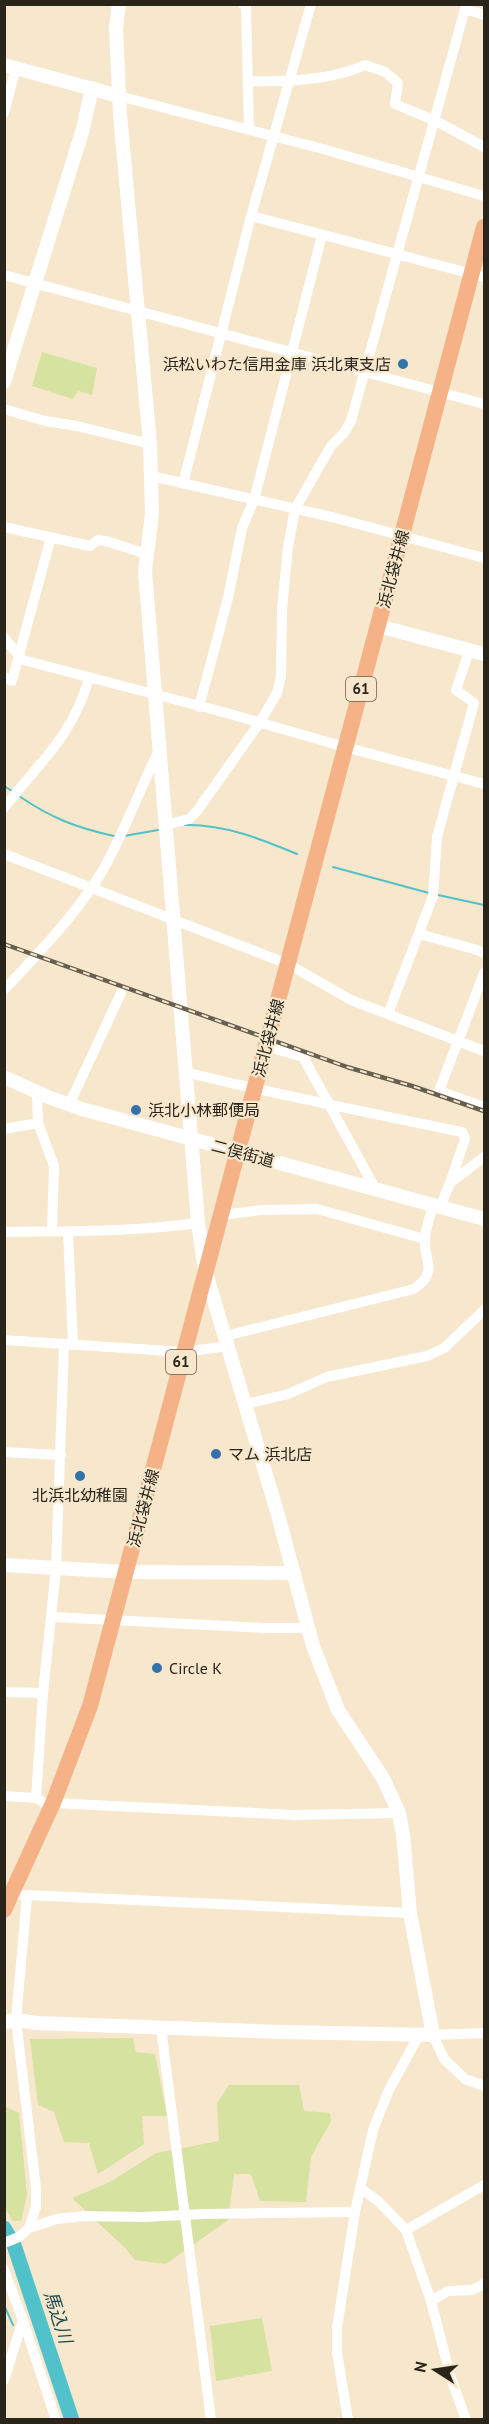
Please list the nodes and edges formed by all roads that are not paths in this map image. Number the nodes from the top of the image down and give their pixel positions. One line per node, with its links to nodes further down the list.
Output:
1 (119, 4): 9 (street)
2 (243, 4): 7 (street)
3 (310, 4): 6 (street)
4 (484, 15): 11 (street)
5 (10, 67): 8 (street); 10 (street)
6 (290, 80): 7 (street); 11 (street); 13 (street)
7 (248, 81): 12 (street)
8 (92, 88): 9 (street); 23 (street)
9 (119, 96): 12 (street); 24 (street)
10 (4, 113)
11 (434, 120): 14 (street); 15 (street)
12 (249, 129): 13 (street)
13 (272, 137): 15 (street); 17 (street)
14 (484, 147)
15 (418, 177): 16 (street); 20 (street)
16 (484, 196)
17 (250, 216): 19 (street); 25 (street)
18 (484, 227): 22 (main road, 浜北袋井線 / 61)
19 (322, 235): 20 (street); 26 (street)
20 (397, 254): 22 (street); 27 (street)
21 (4, 275): 23 (street)
22 (478, 275): 29 (main road, 浜北袋井線 / 61)
23 (36, 283): 24 (street); 28 (street)
24 (139, 309): 25 (street); 32 (street)
25 (220, 332): 26 (street); 34 (street)
26 (293, 352): 27 (street); 35 (street)
27 (366, 370): 29 (street); 36 (street)
28 (5, 380)
29 (441, 391): 30 (street); 38 (main road, 浜北袋井線 / 61)
30 (484, 404)
31 (4, 409): 32 (street)
32 (150, 444): 33 (street)
33 (151, 476): 34 (street); 40 (street)
34 (183, 484): 35 (street)
35 (254, 500): 36 (street); 50 (street)
36 (295, 509): 38 (street); 51 (street)
37 (4, 527): 39 (street)
38 (402, 536): 41 (street); 42 (main road, 浜北袋井線 / 61)
39 (51, 537): 40 (street); 46 (street)
40 (146, 554): 49 (street)
41 (484, 558)
42 (378, 627): 44 (street); 52 (main road, 浜北袋井線 / 61)
43 (4, 637): 46 (street)
44 (469, 651): 45 (street); 54 (street)
45 (484, 654)
46 (19, 657): 47 (street); 48 (street)
47 (4, 677)
48 (89, 678): 49 (street); 56 (street)
49 (155, 694): 50 (street); 53 (street)
50 (199, 706): 51 (street)
51 (260, 722): 52 (street); 57 (street)
52 (345, 747): 54 (street); 63 (main road, 浜北袋井線 / 61)
53 (159, 750): 57 (street); 59 (street)
54 (454, 776): 55 (street); 61 (street)
55 (484, 784)
56 (4, 808)
57 (165, 825): 60 (street)
58 (4, 854): 59 (street)
59 (91, 888): 60 (street); 65 (street)
60 (173, 921): 63 (street); 71 (street)
61 (419, 934): 62 (street); 67 (street)
62 (484, 953)
63 (288, 964): 67 (street); 69 (main road, 浜北袋井線 / 61)
64 (484, 972): 68 (street)
65 (4, 990)
66 (122, 993): 76 (street)
67 (388, 1014): 68 (street)
68 (458, 1041): 70 (street); 77 (street)
69 (265, 1046): 73 (main road, 浜北袋井線 / 61); 75 (street)
70 (484, 1051)
71 (185, 1072): 73 (street); 80 (street)
72 (4, 1077): 74 (street, 二俣街道)
73 (254, 1089): 75 (street); 81 (main road, 浜北袋井線 / 61)
74 (37, 1092): 76 (street, 二俣街道); 78 (street)
75 (330, 1103): 83 (street); 84 (street)
76 (69, 1105): 80 (street, 二俣街道)
77 (484, 1107)
78 (38, 1123): 79 (street); 90 (street)
79 (4, 1129)
80 (191, 1139): 81 (street, 二俣街道); 88 (street)
81 (238, 1152): 84 (street, 二俣街道); 86 (main road, 浜北袋井線 / 61)
82 (484, 1157): 83 (street)
83 (450, 1183): 85 (street)
84 (376, 1190): 85 (street, 二俣街道)
85 (436, 1206): 87 (street, 二俣街道); 92 (street)
86 (220, 1215): 92 (street); 93 (main road, 浜北袋井線 / 61)
87 (484, 1219)
88 (198, 1223): 91 (street); 93 (street)
89 (4, 1232): 90 (street)
90 (52, 1232): 91 (street)
91 (68, 1232): 97 (street)
92 (425, 1239): 96 (street)
93 (205, 1269): 96 (street); 98 (main road, 浜北袋井線 / 61)
94 (484, 1310): 99 (street)
95 (4, 1340): 97 (street)
96 (226, 1341): 98 (street); 99 (street)
97 (69, 1344): 98 (street); 101 (street)
98 (184, 1352): 104 (main road, 浜北袋井線 / 61)
99 (246, 1404): 105 (street)
100 (4, 1452): 101 (street)
101 (62, 1455): 103 (street)
102 (4, 1565): 103 (street)
103 (56, 1568): 104 (street); 106 (street)
104 (126, 1572): 105 (street); 107 (main road, 浜北袋井線 / 61)
105 (294, 1573): 108 (street)
106 (52, 1617): 107 (street); 110 (street)
107 (113, 1621): 108 (street); 113 (main road, 浜北袋井線 / 61)
108 (308, 1628): 114 (street)
109 (4, 1692): 110 (street)
110 (43, 1693): 112 (street)
111 (4, 1796): 112 (street)
112 (36, 1798): 113 (street)
113 (52, 1805): 114 (street); 115 (main road, 浜北袋井線 / 61)
114 (399, 1813): 116 (street)
115 (12, 1899): 116 (street); 117 (street)
116 (410, 1913): 120 (street)
117 (10, 2021): 118 (street); 126 (street)
118 (162, 2028): 120 (street); 125 (street)
119 (484, 2033): 120 (street)
120 (426, 2035): 121 (street); 123 (street)
121 (484, 2086)
122 (484, 2185): 127 (street)
123 (360, 2188): 124 (street); 127 (street)
124 (355, 2212): 125 (street); 136 (street)
125 (185, 2215): 126 (street); 135 (street)
126 (29, 2228): 128 (street)
127 (406, 2230): 131 (street)
128 (4, 2243)
129 (4, 2270): 132 (street)
130 (484, 2284): 131 (street)
131 (430, 2301): 137 (street)
132 (23, 2320): 133 (street); 134 (street)
133 (4, 2380)
134 (56, 2420)
135 (211, 2420)
136 (348, 2420)
137 (466, 2420)

